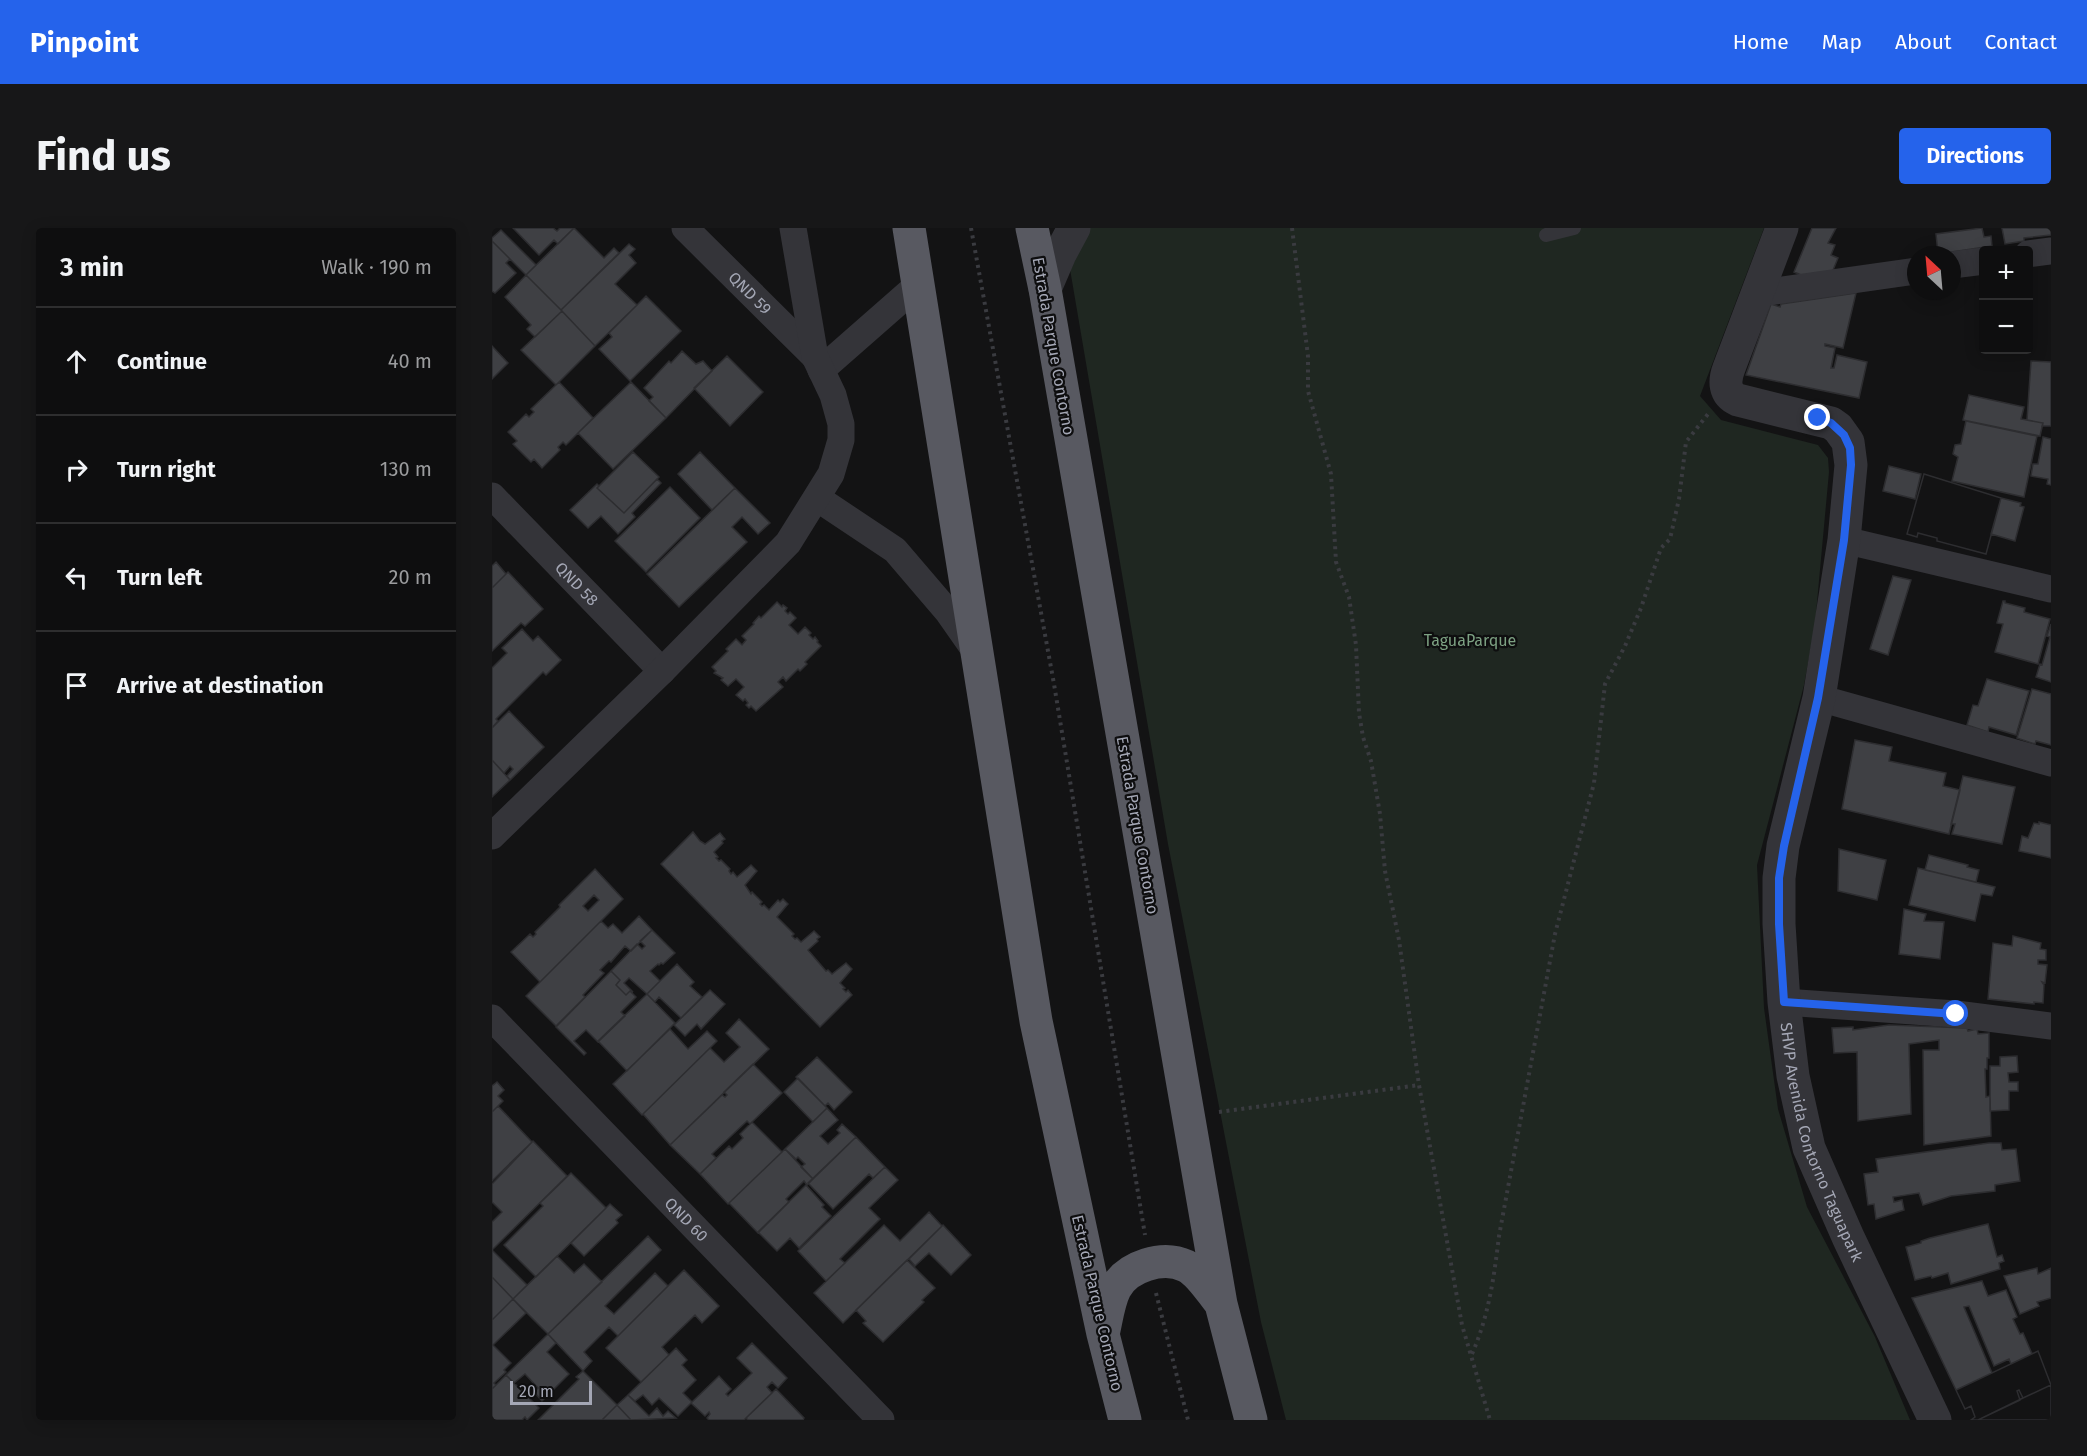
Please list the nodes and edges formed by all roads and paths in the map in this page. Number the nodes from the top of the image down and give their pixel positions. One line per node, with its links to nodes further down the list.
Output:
1 (685, 228): 19 (street, QND 59)
2 (793, 228): 19 (street)
3 (909, 228): 16 (highway, Estrada Parque Contorno)
4 (971, 228): 35 (path)
5 (1032, 228): 17 (highway, Estrada Parque Contorno)
6 (1074, 228): 17 (street)
7 (1292, 228): 33 (path)
8 (1574, 228): 10 (lane)
9 (1782, 228): 18 (street)
10 (1546, 235)
11 (2051, 250): 12 (street)
12 (2033, 253)
13 (1979, 262): 14 (street)
14 (1961, 264)
15 (1907, 272): 18 (street)
16 (919, 284): 19 (street); 25 (highway, Estrada Parque Contorno)
17 (1045, 289): 34 (highway, Estrada Parque Contorno)
18 (1755, 294): 20 (street)
19 (818, 364): 22 (street)
20 (1727, 390): 23 (street, SHVP Avenida Contorno Taguapark); 38 (path)
21 (492, 496): 26 (street, QND 58)
22 (817, 498): 25 (street); 26 (street)
23 (1844, 540): 24 (street); 27 (street, SHVP Avenida Contorno Taguapark)
24 (2051, 589)
25 (978, 655): 37 (highway, Estrada Parque Contorno)
26 (662, 671): 29 (street)
27 (1818, 698): 28 (street); 30 (street, SHVP Avenida Contorno Taguapark)
28 (2051, 764)
29 (492, 836)
30 (1784, 1002): 32 (street); 44 (street, SHVP Avenida Contorno Taguapark)
31 (492, 1018): 39 (street, QND 60)
32 (2051, 1026)
33 (1419, 1086): 34 (path); 38 (path)
34 (1188, 1116): 36 (highway, Estrada Parque Contorno)
35 (1150, 1264): 36 (highway); 37 (highway); 41 (path)
36 (1221, 1304): 42 (highway, Estrada Parque Contorno)
37 (1103, 1334): 40 (highway, Estrada Parque Contorno)
38 (1471, 1354): 43 (path)
39 (881, 1420)
40 (1125, 1420)
41 (1188, 1420)
42 (1251, 1420)
43 (1490, 1420)
44 (1935, 1420)

